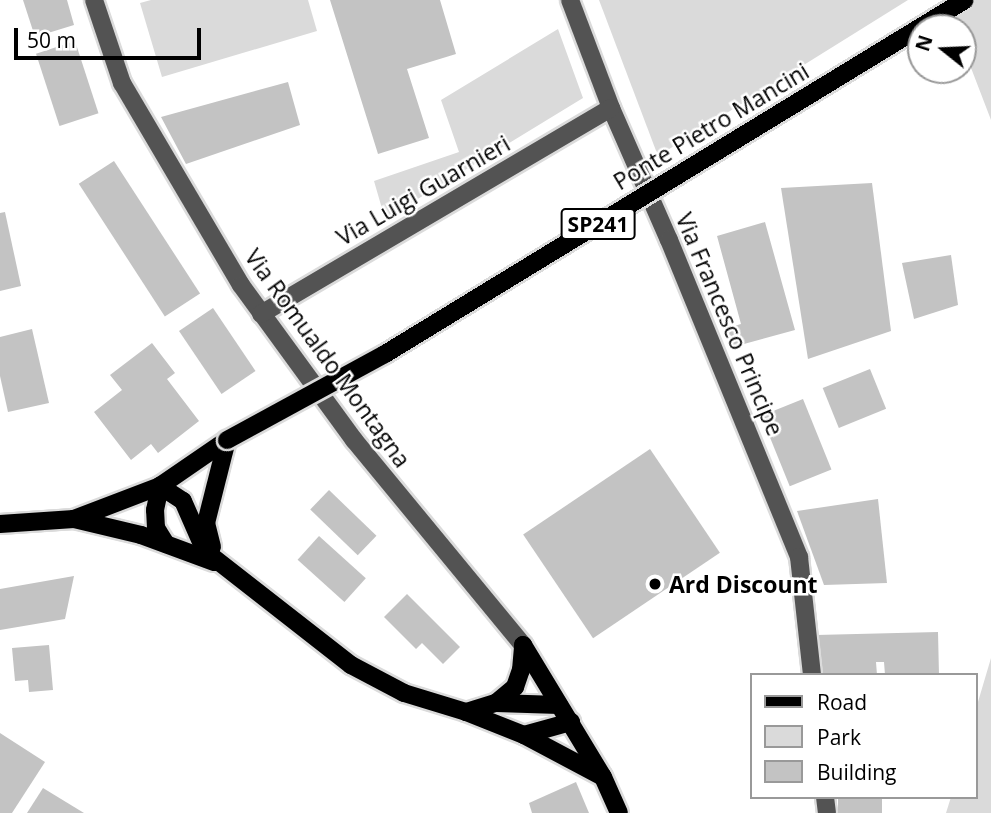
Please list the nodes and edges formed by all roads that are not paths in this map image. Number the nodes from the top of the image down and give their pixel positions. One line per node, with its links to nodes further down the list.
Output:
1 (94, 0): 5 (street, Via Romualdo Montagna)
2 (570, 0): 4 (street, Via Francesco Principe)
3 (965, 0): 6 (main road, Ponte Pietro Mancini / SP241, bridge)
4 (611, 108): 5 (street, Via Luigi Guarnieri); 13 (street, Via Francesco Principe)
5 (261, 314): 12 (street, Via Romualdo Montagna)
6 (227, 440): 7 (main road, SP241); 11 (main road)
7 (160, 486): 8 (main road, SP241); 10 (main road); 11 (main road)
8 (74, 519): 9 (main road, SP241); 10 (main road)
9 (0, 524)
10 (166, 544): 11 (main road)
11 (222, 565): 16 (main road)
12 (523, 646): 14 (main road); 15 (main road)
13 (812, 673)
14 (496, 703): 15 (main road); 16 (main road)
15 (559, 705): 17 (main road)
16 (466, 712): 18 (main road)
17 (571, 722): 18 (main road); 19 (main road)
18 (524, 736): 19 (main road)
19 (603, 778): 20 (main road)
20 (618, 813)

